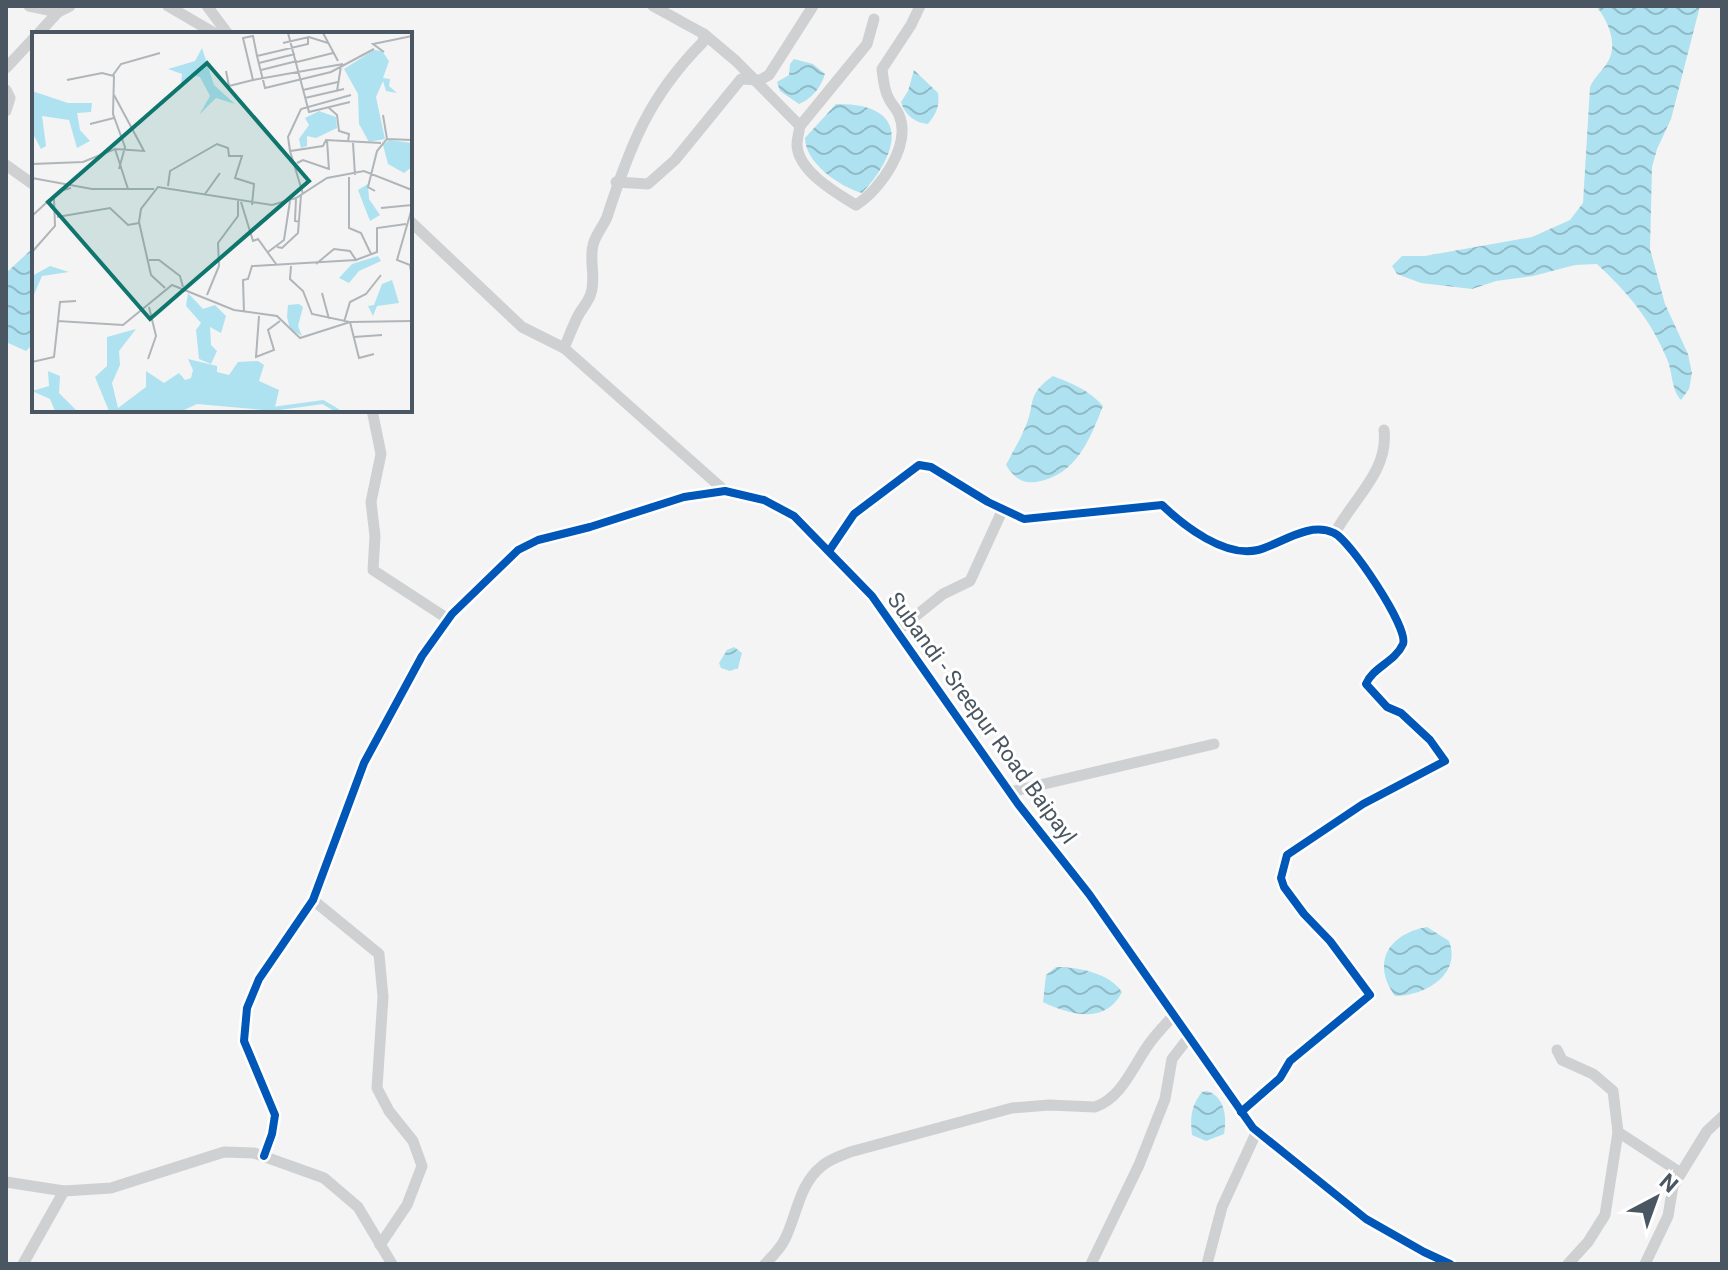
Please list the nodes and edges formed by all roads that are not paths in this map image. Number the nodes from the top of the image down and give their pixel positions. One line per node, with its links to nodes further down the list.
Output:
1 (29, 6): 8 (street)
2 (70, 6): 8 (street)
3 (168, 6): 11 (street)
4 (207, 6): 12 (street)
5 (653, 6): 13 (street)
6 (813, 6): 16 (street)
7 (920, 6): 19 (street)
8 (58, 12): 10 (street)
9 (874, 19): 19 (street)
10 (40, 32)
11 (213, 32)
12 (226, 32)
13 (704, 34): 16 (street); 21 (street)
14 (32, 40): 15 (street)
15 (6, 68)
16 (752, 79): 19 (street); 21 (street)
17 (6, 90): 18 (street)
18 (6, 111)
19 (800, 126)
20 (6, 165): 22 (street)
21 (616, 182): 24 (street)
22 (32, 184)
23 (412, 223): 24 (street)
24 (564, 348): 27 (street)
25 (372, 412): 31 (street)
26 (1384, 430): 29 (street)
27 (725, 491): 30 (street, Subandi - Sreepur Road Baipayl); 31 (street, Subandi - Sreepur Road Baipayl)
28 (1003, 509): 29 (street); 30 (street); 32 (street)
29 (1335, 533): 39 (street)
30 (829, 551): 32 (street, Subandi - Sreepur Road Baipayl)
31 (448, 619): 35 (street, Subandi - Sreepur Road Baipayl)
32 (897, 631): 34 (street, Subandi - Sreepur Road Baipayl)
33 (1214, 744): 34 (street)
34 (1010, 792): 36 (street, Subandi - Sreepur Road Baipayl)
35 (313, 900): 43 (street, Subandi - Sreepur Road Baipayl); 47 (street)
36 (1174, 1015): 37 (street, Subandi - Sreepur Road Baipayl); 48 (street)
37 (1189, 1037): 39 (street, Subandi - Sreepur Road Baipayl); 51 (street)
38 (1557, 1050): 42 (street)
39 (1241, 1112): 41 (street, Subandi - Sreepur Road Baipayl)
40 (1722, 1117): 44 (street)
41 (1257, 1131): 52 (street); 53 (street, Subandi - Sreepur Road Baipayl)
42 (1618, 1132): 44 (street); 54 (street)
43 (264, 1156): 46 (street); 47 (street)
44 (1681, 1173): 55 (street)
45 (6, 1182): 46 (street)
46 (64, 1191): 49 (street)
47 (380, 1245): 50 (street)
48 (767, 1262)
49 (23, 1264)
50 (392, 1264)
51 (1091, 1264)
52 (1207, 1264)
53 (1450, 1264)
54 (1568, 1264)
55 (1645, 1264)

